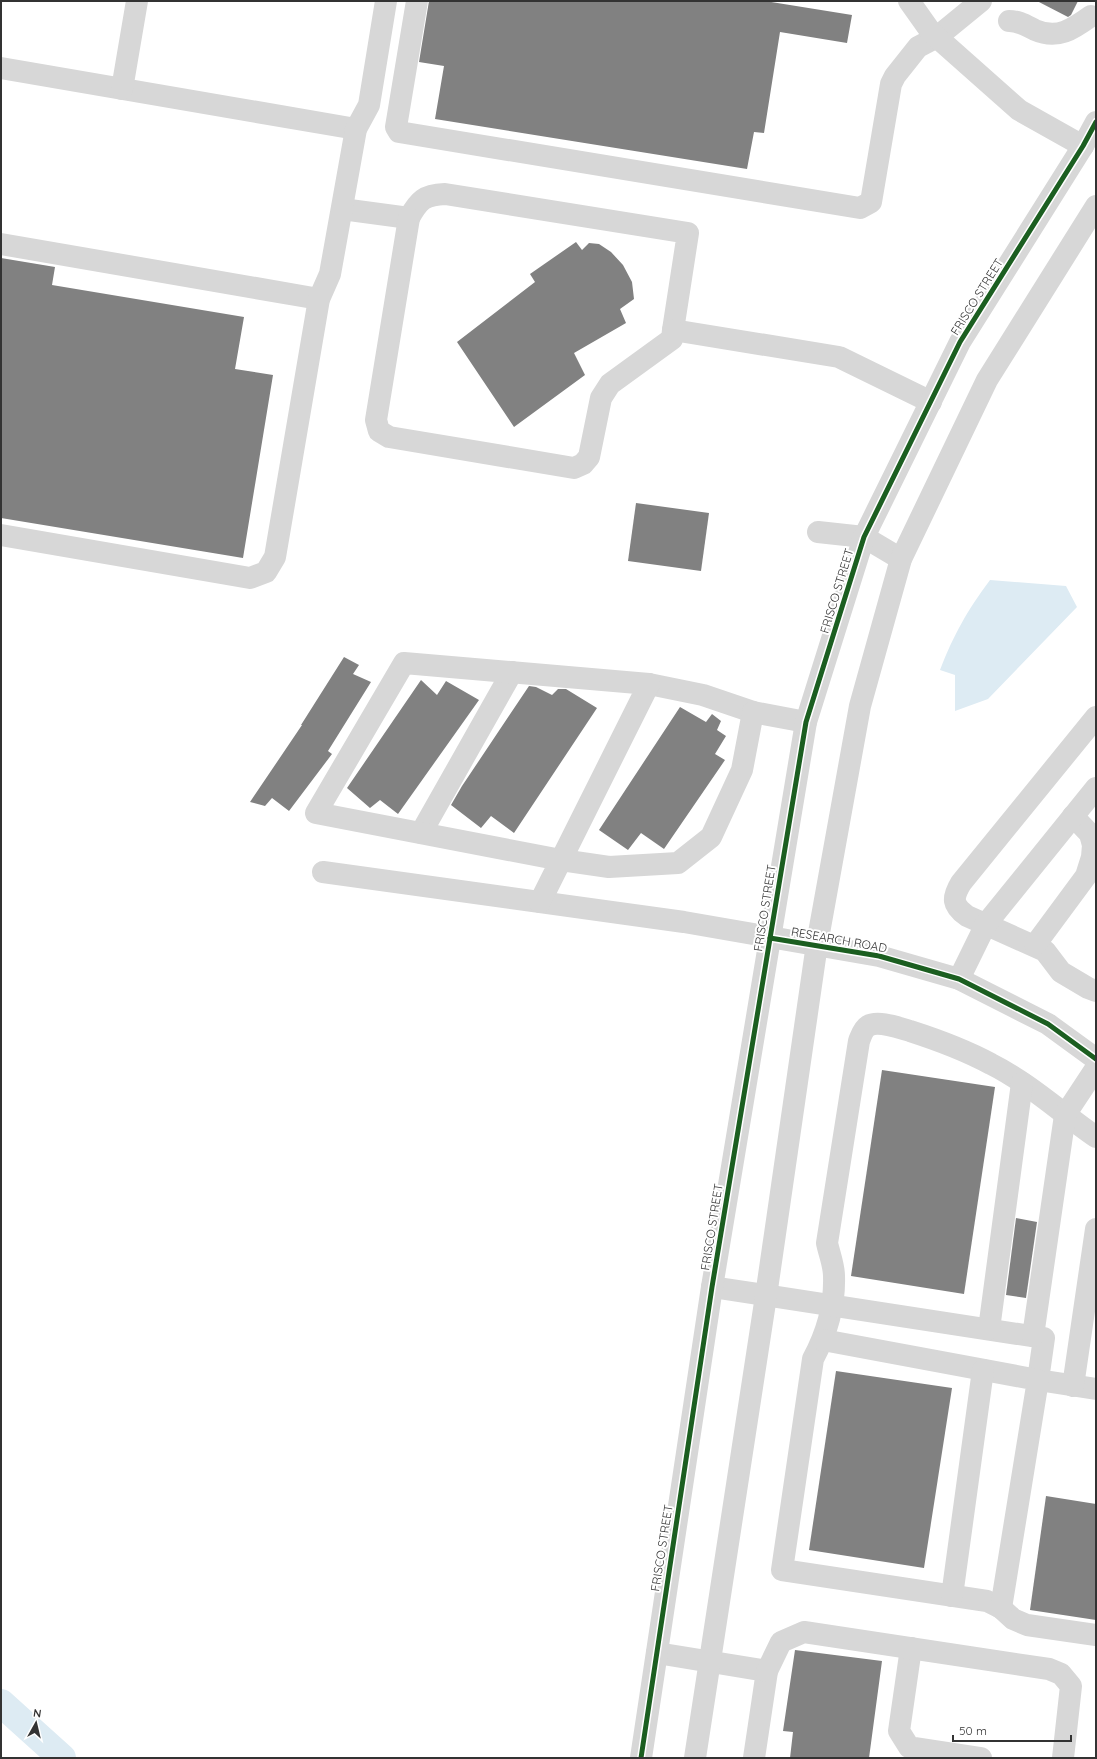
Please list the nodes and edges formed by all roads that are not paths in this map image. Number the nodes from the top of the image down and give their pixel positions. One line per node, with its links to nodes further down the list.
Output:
1 (137, 1): 11 (street)
2 (386, 1): 13 (street)
3 (417, 1): 8 (street)
4 (909, 1): 8 (street)
5 (981, 1): 8 (street)
6 (1094, 11): 7 (street); 9 (street)
7 (1009, 21)
8 (937, 37): 14 (street)
9 (1062, 49)
10 (1, 68): 11 (street)
11 (122, 89): 13 (street)
12 (1096, 122): 14 (street, FRISCO STREET)
13 (356, 129): 16 (street)
14 (1083, 146): 21 (street, FRISCO STREET)
15 (1096, 206): 25 (street)
16 (342, 209): 17 (street); 19 (street)
17 (409, 218): 20 (street); 20 (street)
18 (1, 244): 19 (street)
19 (319, 299): 23 (street)
20 (673, 330): 21 (street)
21 (930, 402): 24 (street, FRISCO STREET)
22 (818, 532): 24 (street)
23 (1, 535)
24 (864, 537): 25 (street); 30 (street, FRISCO STREET)
25 (901, 559): 39 (street)
26 (512, 672): 27 (street); 33 (street); 33 (street)
27 (649, 684): 28 (street); 34 (street)
28 (753, 712): 30 (street); 34 (street)
29 (1096, 717): 37 (street)
30 (806, 722): 38 (street, FRISCO STREET)
31 (1096, 788): 32 (street)
32 (1073, 816): 37 (street); 40 (street)
33 (422, 833): 34 (street)
34 (561, 860): 36 (street)
35 (322, 872): 36 (street, RESEARCH ROAD)
36 (540, 902): 38 (street, RESEARCH ROAD)
37 (986, 924): 40 (street); 41 (street)
38 (770, 938): 39 (street, RESEARCH ROAD); 49 (street, FRISCO STREET)
39 (816, 944): 41 (street, RESEARCH ROAD); 50 (street)
40 (1035, 945): 42 (street)
41 (959, 979): 43 (street, RESEARCH ROAD)
42 (1096, 991)
43 (1096, 1059)
44 (1096, 1068): 46 (street)
45 (1022, 1083): 46 (street); 51 (street); 52 (street)
46 (1065, 1116): 47 (street); 53 (street)
47 (1096, 1137)
48 (1096, 1229): 57 (street)
49 (712, 1287): 50 (street); 63 (street, FRISCO STREET)
50 (766, 1296): 51 (street); 64 (street)
51 (832, 1306): 52 (street); 54 (street)
52 (989, 1329): 53 (street)
53 (1033, 1336): 56 (street)
54 (823, 1340): 55 (street); 59 (street)
55 (983, 1370): 56 (street); 59 (street)
56 (1038, 1380): 57 (street); 60 (street)
57 (1073, 1386): 58 (street)
58 (1096, 1389)
59 (952, 1596): 60 (street)
60 (1001, 1608): 61 (street)
61 (1096, 1635)
62 (911, 1648): 65 (street); 69 (street); 70 (street)
63 (656, 1653): 64 (street); 66 (street, FRISCO STREET)
64 (709, 1663): 65 (street); 67 (street)
65 (767, 1671): 68 (street)
66 (640, 1758)
67 (695, 1758)
68 (754, 1758)
69 (981, 1758)
70 (1063, 1758)

